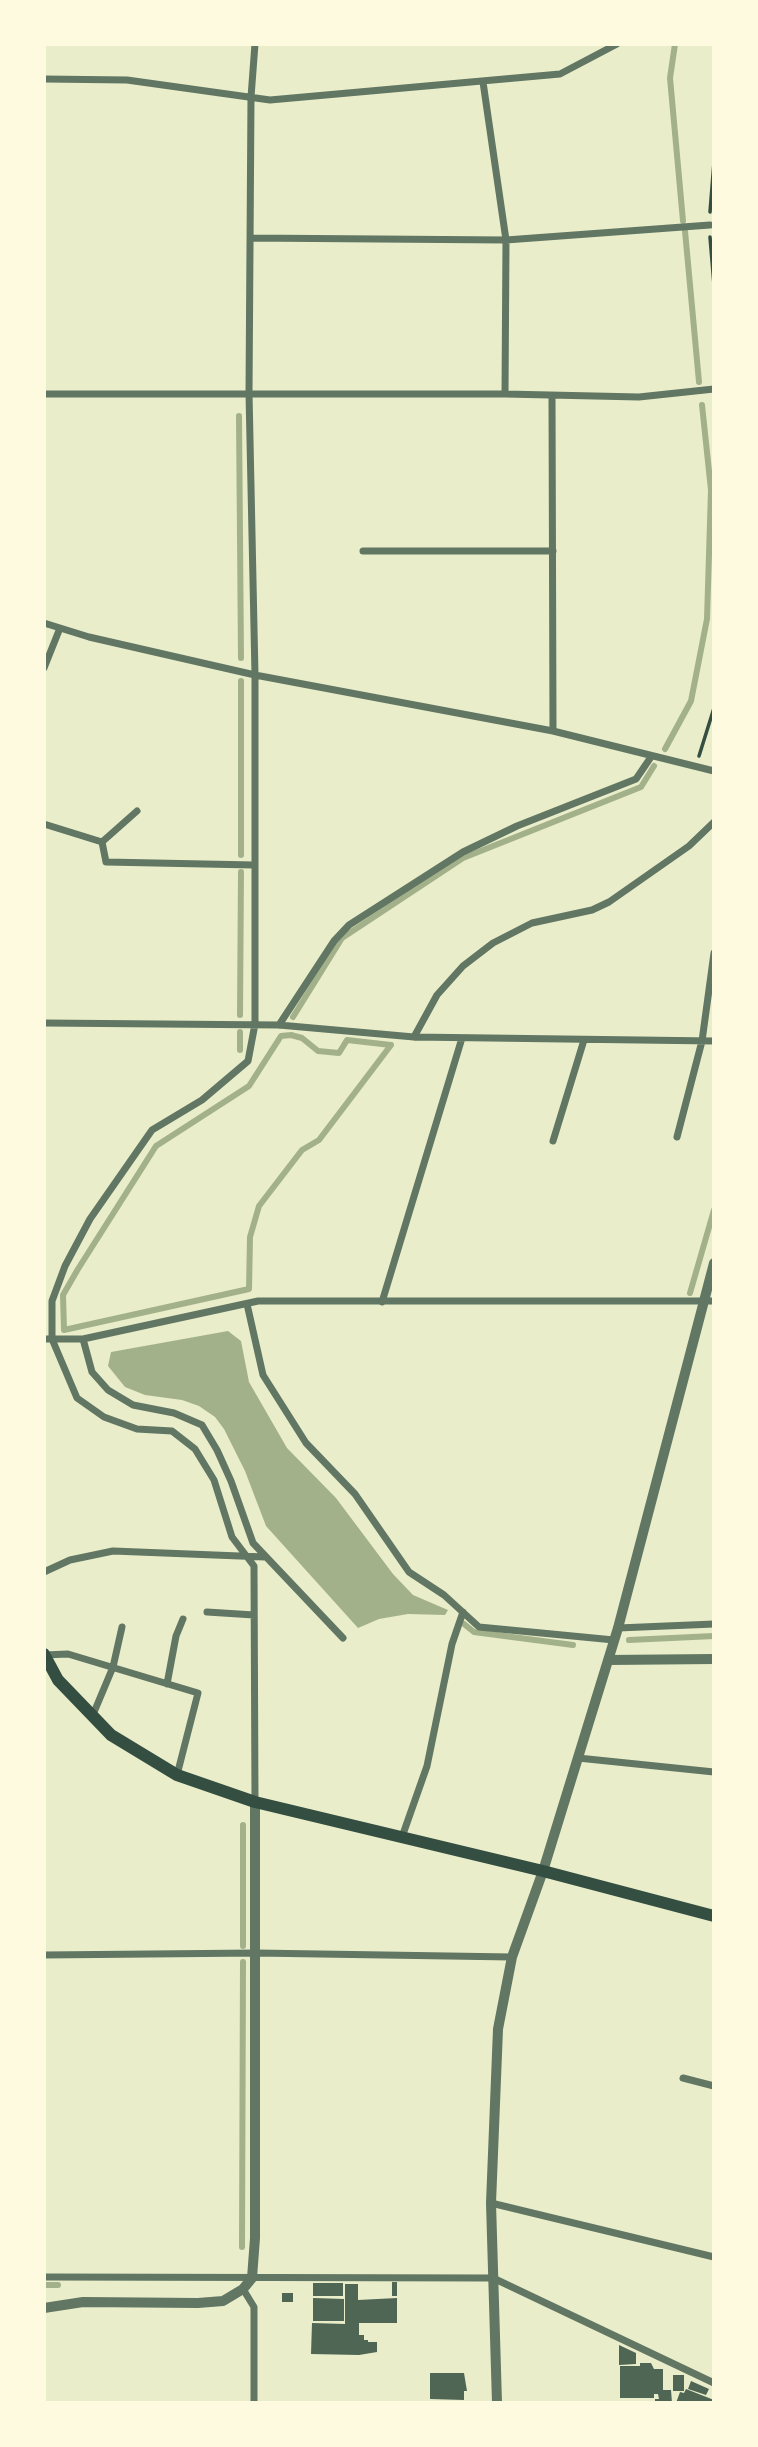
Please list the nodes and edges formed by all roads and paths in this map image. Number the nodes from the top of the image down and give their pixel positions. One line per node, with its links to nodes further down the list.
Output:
1 (256, 44): 5 (street)
2 (618, 44): 4 (street)
3 (44, 79): 5 (street)
4 (483, 82): 5 (street); 8 (street)
5 (251, 97): 7 (street)
6 (709, 225): 8 (street)
7 (250, 238): 8 (street); 10 (street)
8 (506, 240): 12 (street)
9 (714, 389): 13 (street)
10 (248, 393): 11 (street); 12 (street); 19 (street)
11 (44, 394)
12 (505, 394): 13 (street)
13 (552, 396): 15 (street)
14 (363, 551): 15 (street)
15 (553, 551): 21 (street)
16 (44, 623): 17 (street)
17 (60, 628): 18 (street); 19 (street)
18 (44, 668)
19 (255, 675): 21 (street); 29 (street)
20 (714, 708): 23 (path)
21 (553, 732): 22 (street)
22 (651, 757): 23 (street); 33 (street)
23 (696, 767): 24 (street)
24 (714, 771)
25 (137, 811): 28 (street)
26 (714, 822): 34 (street)
27 (44, 824): 28 (street)
28 (102, 842): 29 (street)
29 (254, 865): 32 (street)
30 (714, 953): 37 (street)
31 (44, 1023): 32 (street)
32 (255, 1024): 33 (street); 45 (street)
33 (279, 1025): 34 (street)
34 (414, 1037): 35 (street)
35 (462, 1038): 36 (street); 43 (street)
36 (584, 1040): 37 (street); 40 (street)
37 (702, 1041): 38 (street); 39 (street)
38 (714, 1041)
39 (677, 1137)
40 (553, 1141)
41 (714, 1264): 42 (street)
42 (709, 1301): 43 (street); 56 (street)
43 (382, 1302): 44 (street)
44 (247, 1304): 46 (street); 51 (street)
45 (48, 1339): 46 (street); 47 (street)
46 (83, 1339): 48 (street)
47 (246, 1556): 48 (street); 49 (street); 52 (street)
48 (265, 1557): 57 (street)
49 (44, 1572)
50 (207, 1612): 52 (street)
51 (463, 1612): 58 (street); 69 (street)
52 (254, 1615): 68 (street)
53 (183, 1619): 63 (street)
54 (714, 1624): 56 (street)
55 (122, 1627): 62 (street)
56 (618, 1628): 58 (street)
57 (343, 1638)
58 (614, 1640): 61 (street)
59 (44, 1655): 62 (street); 64 (main road)
60 (714, 1659): 61 (street)
61 (608, 1660): 65 (street)
62 (113, 1667): 63 (street); 64 (street)
63 (167, 1684): 67 (street)
64 (92, 1717): 67 (main road)
65 (578, 1758): 66 (street); 70 (street)
66 (714, 1772)
67 (177, 1775): 68 (main road)
68 (255, 1802): 69 (main road); 72 (street)
69 (402, 1838): 70 (main road)
70 (542, 1871): 71 (main road); 74 (street)
71 (714, 1916)
72 (256, 1953): 73 (street); 74 (street); 80 (street)
73 (44, 1955)
74 (512, 1957): 77 (street)
75 (683, 2078): 76 (street)
76 (714, 2086)
77 (491, 2203): 78 (street); 81 (street)
78 (714, 2257)
79 (44, 2277): 80 (street)
80 (252, 2278): 81 (street); 82 (street)
81 (493, 2278): 84 (street); 86 (street)
82 (243, 2289): 83 (street); 85 (street)
83 (44, 2308)
84 (714, 2383)
85 (254, 2403)
86 (497, 2403)

